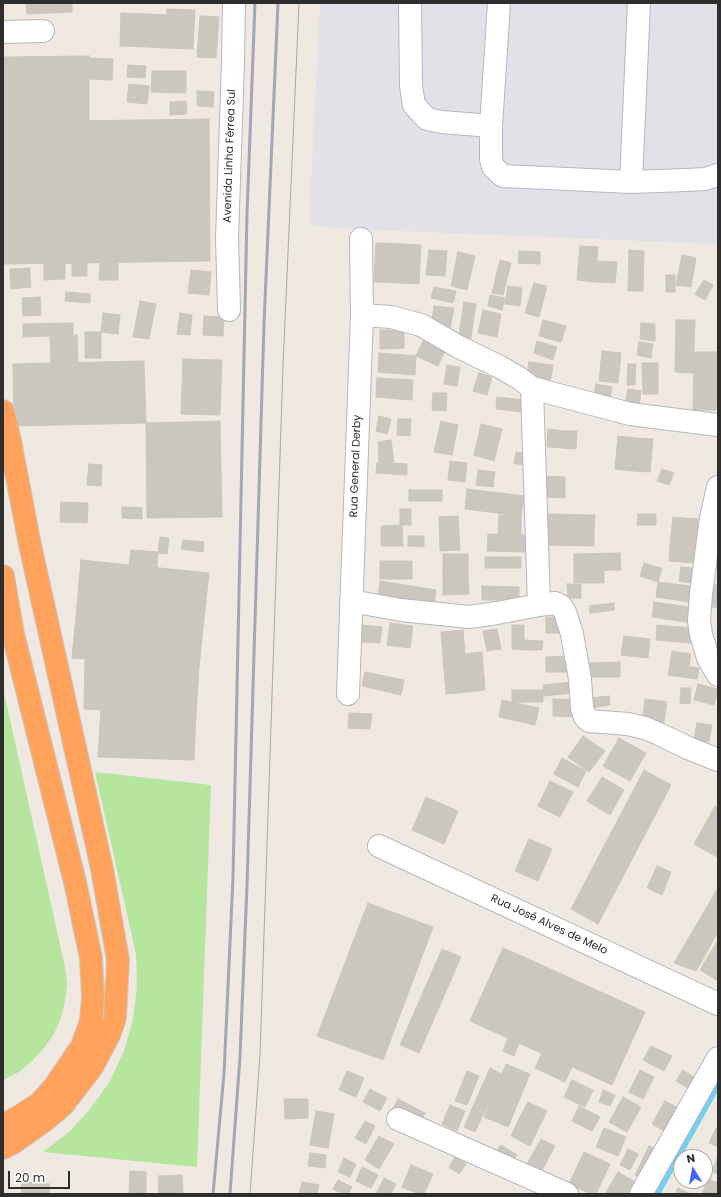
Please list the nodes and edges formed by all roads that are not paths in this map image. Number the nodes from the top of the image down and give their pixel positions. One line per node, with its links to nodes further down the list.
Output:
1 (234, 3): 11 (street, Avenida Linha Férrea Sul)
2 (410, 3): 7 (street)
3 (498, 3): 7 (street)
4 (639, 3): 9 (street)
5 (43, 31): 6 (street)
6 (3, 32)
7 (491, 126): 9 (street)
8 (718, 175): 9 (street)
9 (631, 182)
10 (361, 239): 12 (street, Rua General Derby)
11 (229, 310)
12 (362, 315): 13 (street); 18 (street, Rua General Derby)
13 (532, 388): 15 (street); 19 (street)
14 (3, 411): 28 (highway)
15 (718, 425)
16 (718, 487): 20 (street)
17 (3, 576): 27 (highway)
18 (351, 601): 19 (street); 21 (street, Rua General Derby)
19 (539, 605): 22 (street)
20 (718, 675)
21 (348, 694)
22 (718, 760)
23 (379, 846): 24 (street, Rua José Alves de Melo)
24 (718, 1004)
25 (718, 1058): 30 (street)
26 (398, 1119): 29 (street)
27 (3, 1125)
28 (3, 1148)
29 (567, 1194)
30 (641, 1194)

